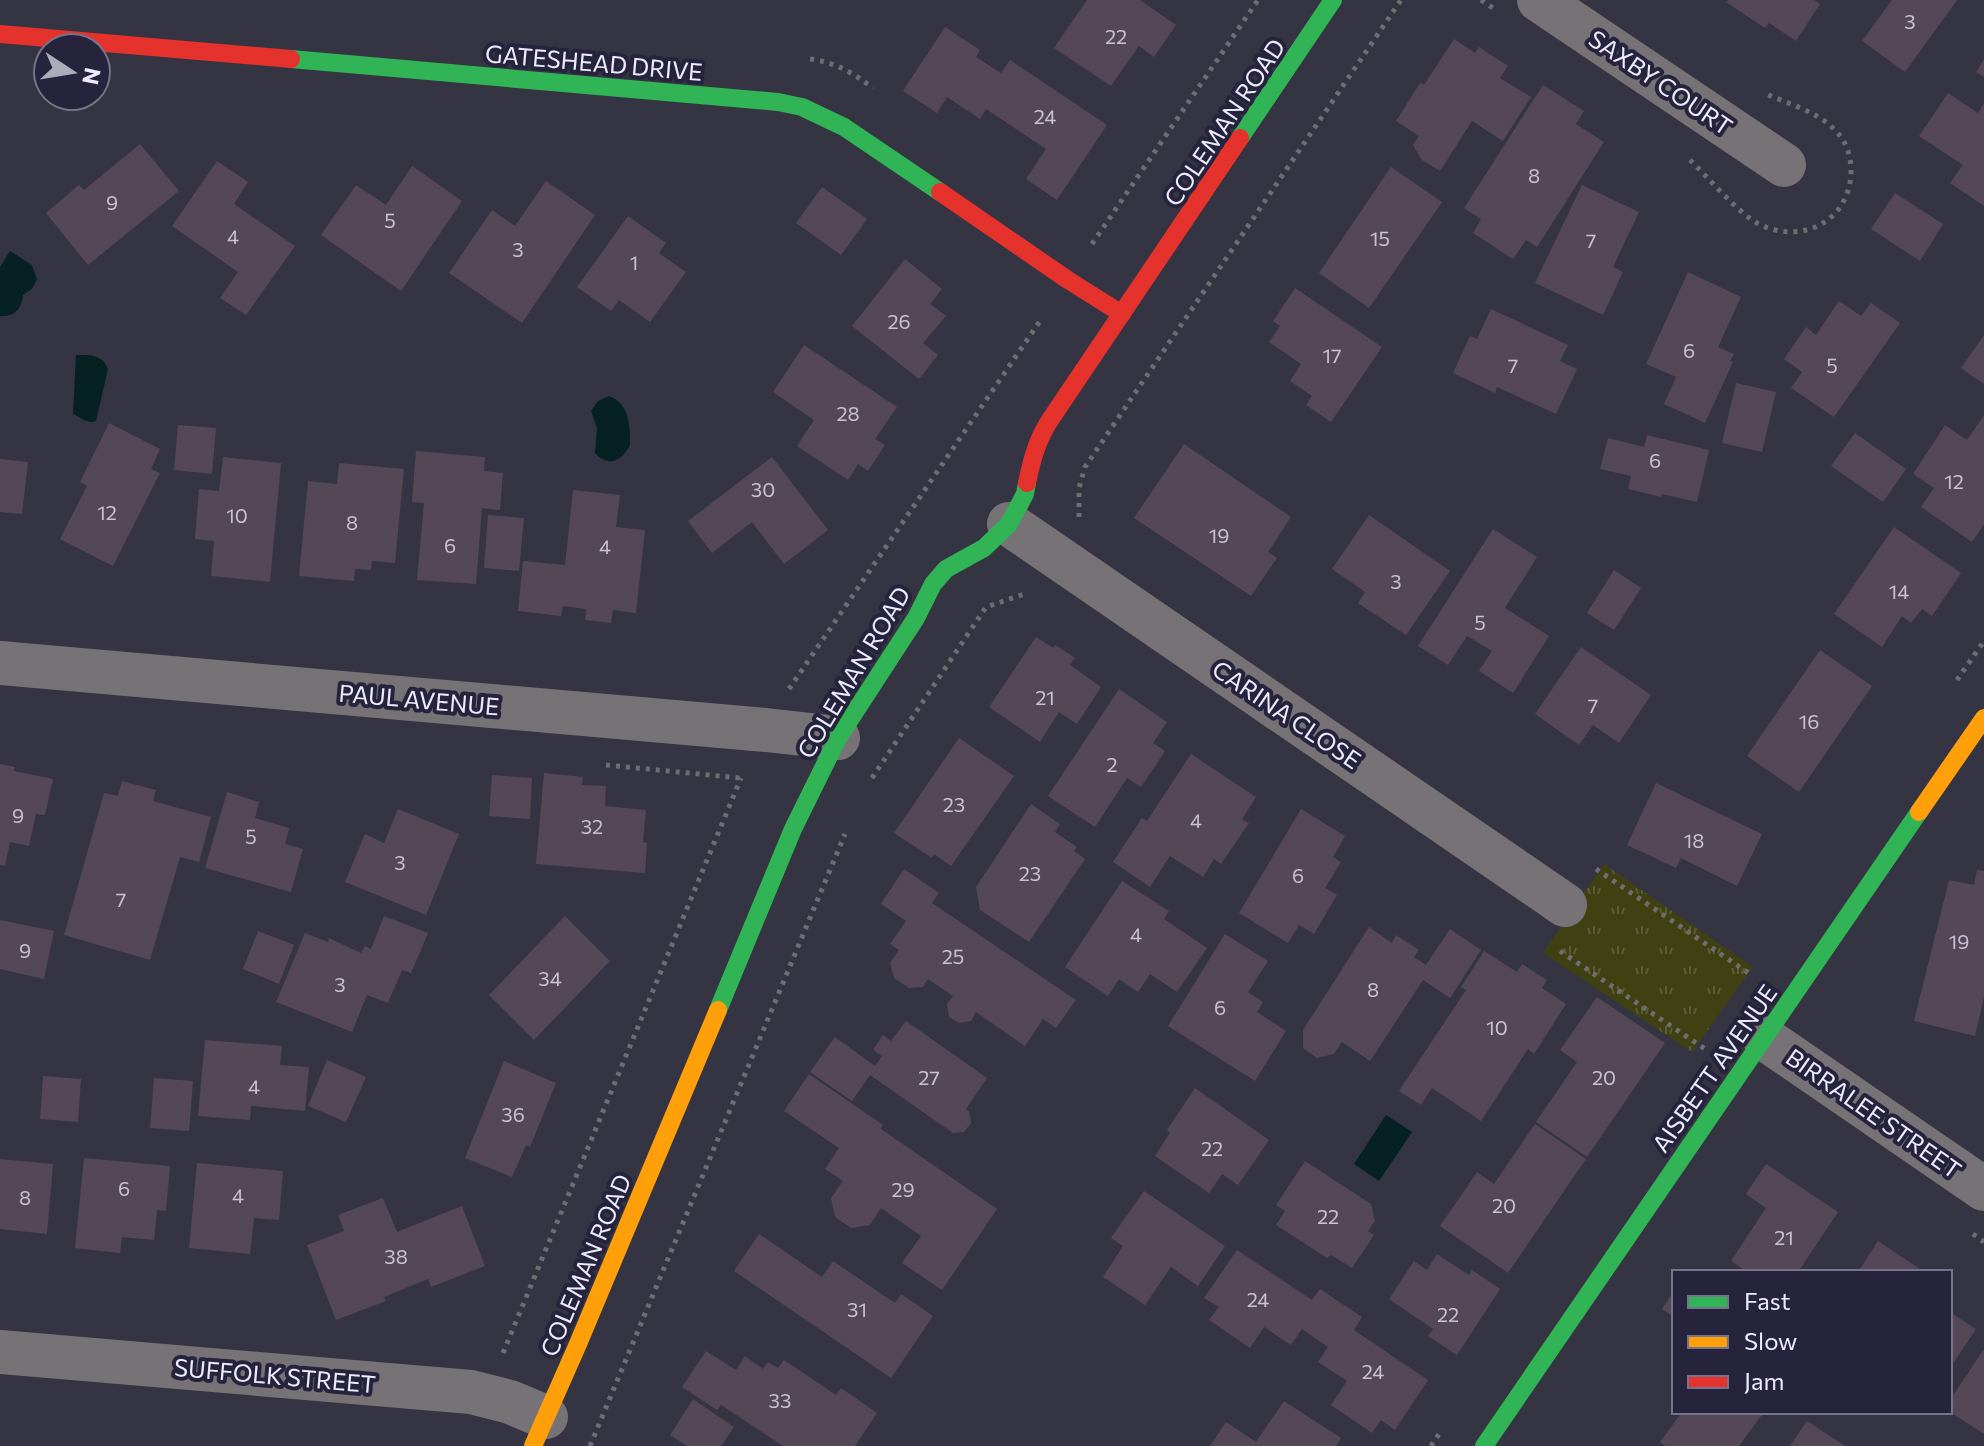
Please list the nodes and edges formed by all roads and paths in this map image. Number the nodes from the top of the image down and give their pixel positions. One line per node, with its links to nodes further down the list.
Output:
1 (1258, 0): 7 (path)
2 (1333, 0): 8 (street, COLEMAN ROAD)
3 (1401, 0): 11 (path)
4 (1539, 0): 6 (street, SAXBY COURT)
5 (0, 34): 8 (street, GATESHEAD DRIVE)
6 (1784, 165)
7 (1093, 242)
8 (1122, 314): 10 (street, COLEMAN ROAD)
9 (1042, 318): 14 (path)
10 (1009, 524): 16 (street, COLEMAN ROAD); 20 (street, CARINA CLOSE)
11 (1074, 526)
12 (1030, 592): 18 (path)
13 (0, 663): 16 (street, PAUL AVENUE)
14 (790, 687)
15 (1984, 718): 21 (street, AISBETT AVENUE)
16 (838, 738): 25 (street, COLEMAN ROAD)
17 (740, 778): 24 (path)
18 (866, 787)
19 (846, 832): 26 (path)
20 (1565, 905)
21 (1764, 1038): 22 (street, BIRRALEE STREET); 27 (street, AISBETT AVENUE)
22 (1984, 1189)
23 (0, 1352): 25 (street, SUFFOLK STREET)
24 (503, 1352)
25 (540, 1431)
26 (590, 1446)
27 (1484, 1446)

